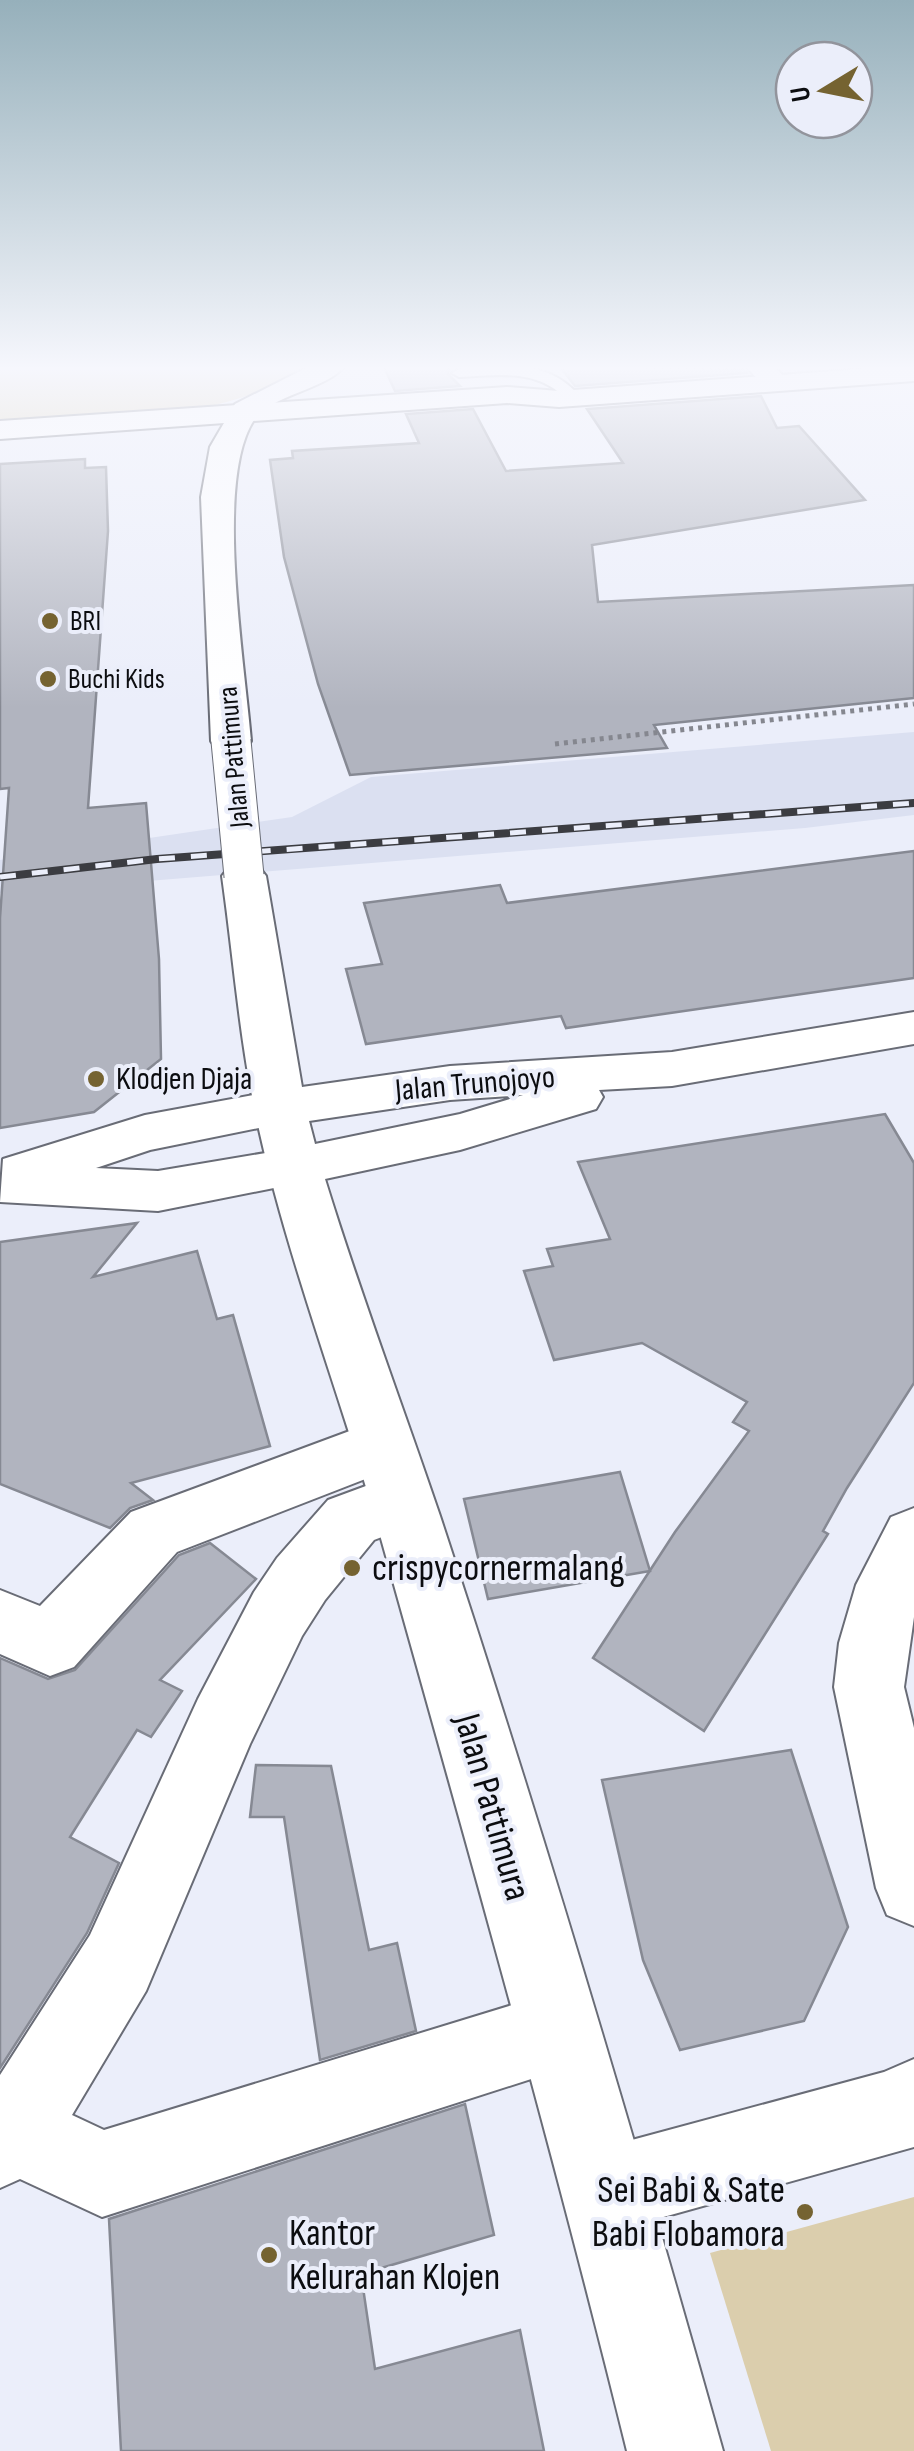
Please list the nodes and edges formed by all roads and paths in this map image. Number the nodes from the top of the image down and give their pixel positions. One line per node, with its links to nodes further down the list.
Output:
1 (219, 479): 5 (main road, Jalan Pattimura, bridge)
2 (914, 704): 3 (path)
3 (556, 744)
4 (914, 1028): 5 (main road, Jalan Trunojoyo)
5 (288, 1138): 6 (main road, Jalan Trunojoyo); 7 (main road, Jalan Pattimura)
6 (0, 1182)
7 (391, 1473): 9 (main road); 11 (main road, Jalan Pattimura); 13 (main road)
8 (914, 1538): 10 (main road)
9 (0, 1621)
10 (914, 1888)
11 (558, 2032): 13 (main road); 14 (main road, Jalan Pattimura)
12 (914, 2101): 14 (main road)
13 (6, 2138)
14 (606, 2190): 15 (main road, Jalan Pattimura)
15 (675, 2451)

